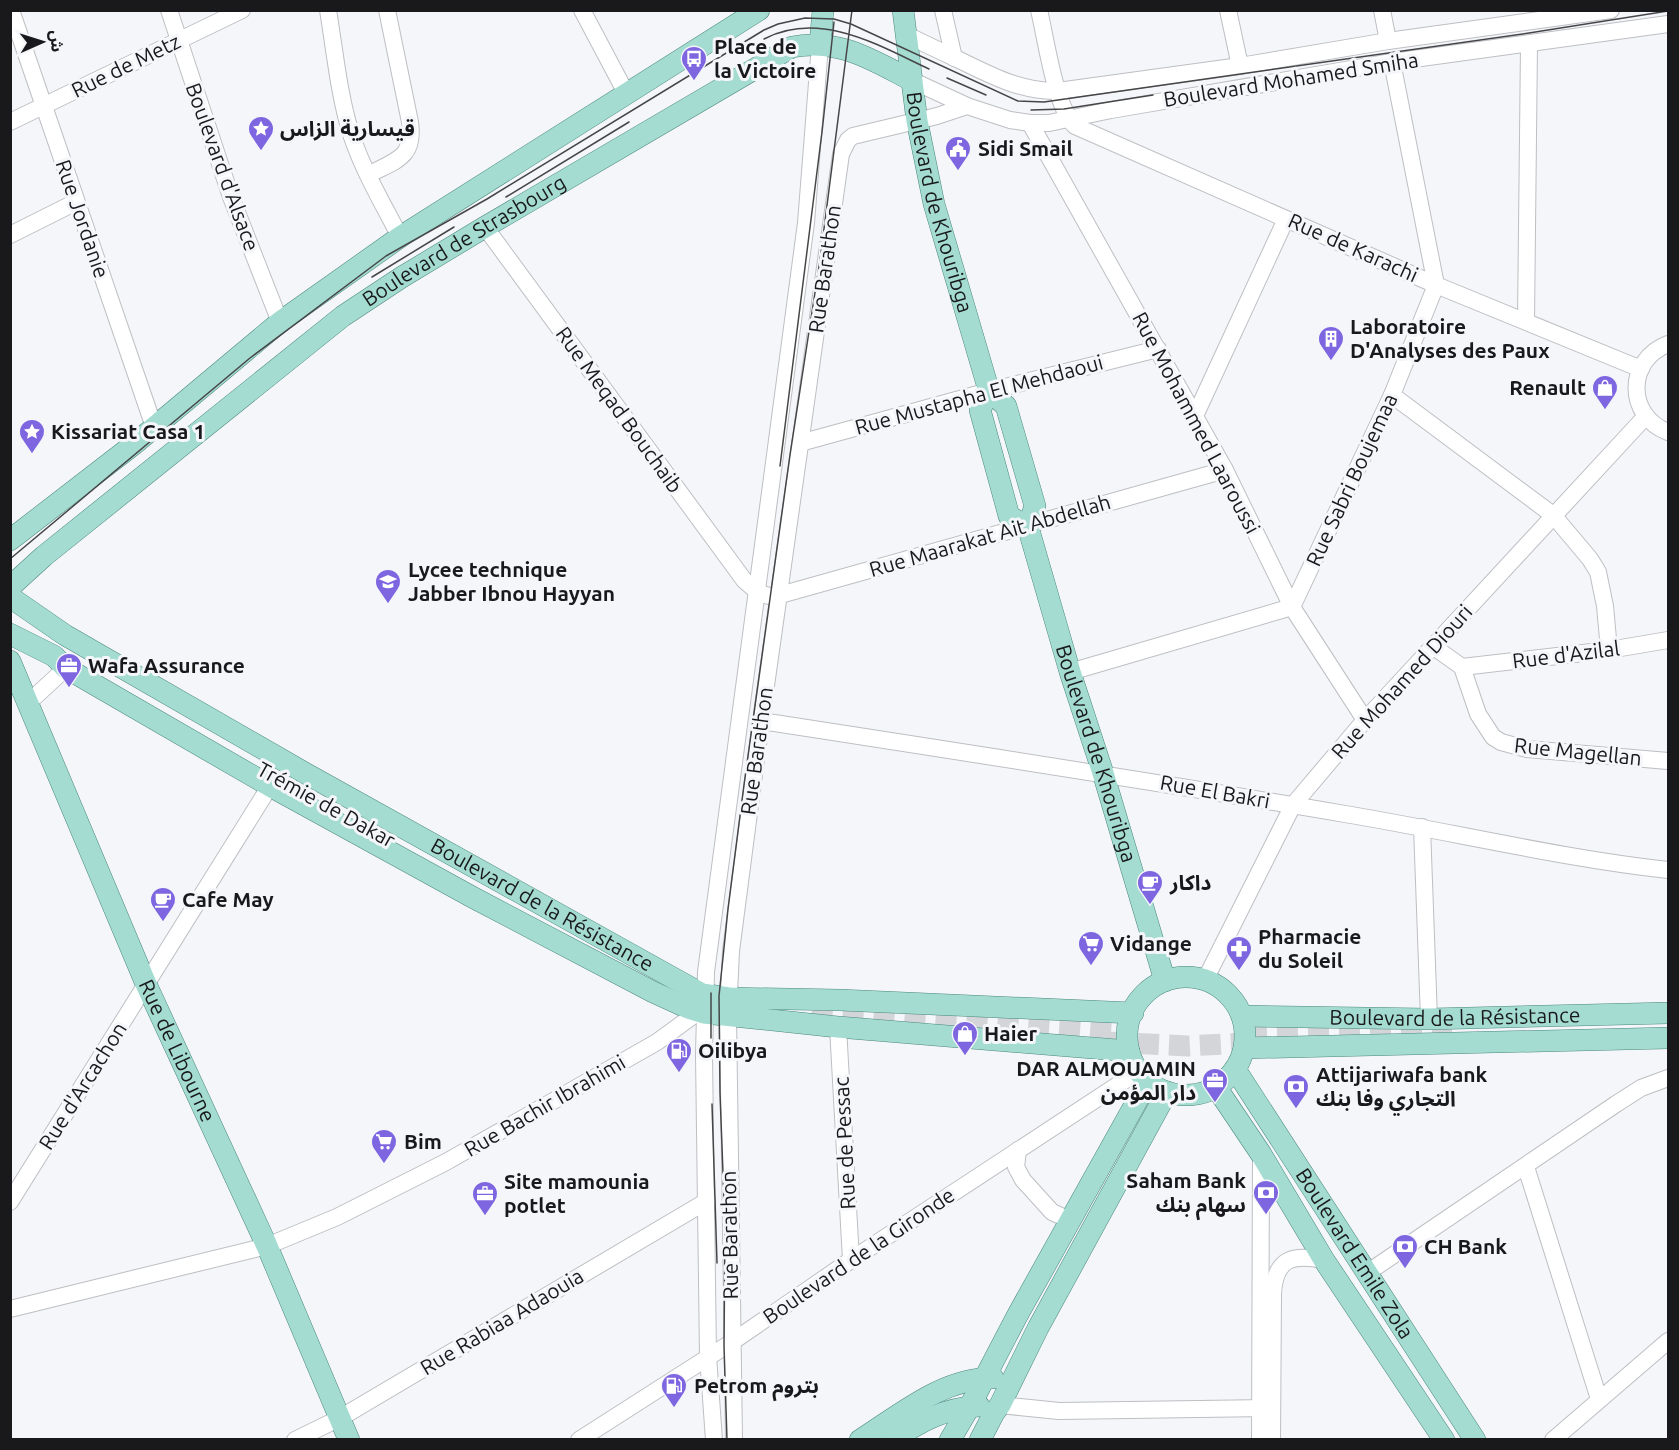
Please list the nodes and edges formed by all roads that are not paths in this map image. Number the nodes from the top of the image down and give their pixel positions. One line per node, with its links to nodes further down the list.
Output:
1 (11, 10): 29 (street, Rue Jordanie)
2 (169, 10): 18 (street, Boulevard d'Alsace)
3 (242, 10): 18 (street, Rue de Metz)
4 (328, 10): 36 (street)
5 (387, 10): 36 (street)
6 (582, 10): 27 (street)
7 (759, 10): 27 (main road, Boulevard de Strasbourg)
8 (823, 10): 21 (main road)
9 (903, 10): 17 (main road, Boulevard de Khouribga)
10 (943, 10): 22 (street)
11 (1039, 10): 26 (street)
12 (1228, 10): 24 (street)
13 (1382, 10): 19 (street)
14 (1611, 10): 15 (street, Boulevard Mohamed Smiha)
15 (1529, 16): 19 (street, Boulevard Mohamed Smiha)
16 (1668, 24): 20 (street, Boulevard Mohamed Smiha)
17 (908, 35): 22 (street, Boulevard Mohamed Smiha); 25 (main road, Boulevard de Khouribga)
18 (178, 41): 29 (street, Rue de Metz); 44 (street, Boulevard d'Alsace)
19 (1388, 41): 24 (street, Boulevard Mohamed Smiha)
20 (1529, 44): 23 (street, Boulevard Mohamed Smiha); 43 (street)
21 (820, 45): 25 (main road, Boulevard de Strasbourg); 39 (main road, Boulevard de Strasbourg); 60 (street)
22 (954, 58): 26 (street, Boulevard Mohamed Smiha)
23 (1392, 62): 30 (street, Boulevard Mohamed Smiha); 42 (street)
24 (1240, 66): 26 (street, Boulevard Mohamed Smiha)
25 (911, 80): 28 (street, Boulevard de Strasbourg); 32 (main road, Boulevard de Khouribga)
26 (1058, 91): 31 (street)
27 (626, 93): 41 (main road, Boulevard de Strasbourg)
28 (967, 106): 32 (street); 34 (street, Boulevard Mohamed Smiha)
29 (44, 107): 33 (street, Rue de Metz); 37 (street, Rue Jordanie)
30 (1111, 110): 31 (street, Boulevard Mohamed Smiha); 35 (street)
31 (1068, 120): 34 (street, Boulevard Mohamed Smiha); 35 (street, Rue de Karachi)
32 (917, 121): 48 (main road, Boulevard de Khouribga); 54 (street, Rue Barathon)
33 (10, 122)
34 (1030, 123): 46 (street, Rue Mohammed Laaroussi)
35 (1108, 140): 38 (street, Rue de Karachi)
36 (369, 175): 41 (street)
37 (76, 202): 40 (street); 52 (street, Rue Jordanie)
38 (1286, 219): 42 (street, Rue de Karachi); 50 (street)
39 (485, 227): 59 (main road, Boulevard de Strasbourg); 60 (street, Rue Meqad Bouchaib)
40 (10, 235)
41 (400, 237): 44 (main road, Boulevard de Strasbourg)
42 (1436, 285): 43 (street, Rue de Karachi); 49 (street, Rue Sabri Boujemaa)
43 (1526, 321): 47 (street, Rue de Karachi)
44 (280, 322): 52 (main road, Boulevard de Strasbourg)
45 (1668, 344): 47 (street)
46 (1158, 349): 48 (street, Rue Mustapha El Mehdaoui); 50 (street, Rue Mohammed Laaroussi)
47 (1641, 369): 51 (street)
48 (989, 391): 54 (street, Rue Mustapha El Mehdaoui); 57 (main road, Boulevard de Khouribga)
49 (1392, 395): 56 (street); 63 (street, Rue Sabri Boujemaa)
50 (1195, 416): 55 (street, Rue Mohammed Laaroussi)
51 (1646, 416): 53 (street); 56 (street, Rue Mohamed Diouri)
52 (154, 427): 58 (main road, Boulevard de Strasbourg)
53 (1668, 432)
54 (800, 443): 61 (street, Rue Barathon)
55 (1225, 470): 57 (street, Rue Maarakat Ait Abdellah); 63 (street, Rue Mohammed Laaroussi)
56 (1553, 515): 67 (street, Rue Mohamed Diouri); 68 (street)
57 (1028, 527): 61 (street, Rue Maarakat Ait Abdellah); 72 (main road, Boulevard de Khouribga)
58 (10, 540)
59 (10, 587)
60 (756, 591): 61 (street, Rue Maarakat Ait Abdellah); 86 (street)
61 (780, 595): 75 (street, Rue Barathon)
62 (10, 597): 65 (main road, Boulevard de la Résistance)
63 (1292, 607): 72 (street); 74 (street, Rue Mohammed Laaroussi)
64 (10, 634): 70 (main road, Boulevard de la Résistance)
65 (65, 635): 70 (main road, Trémie de Dakar); 86 (main road, Boulevard de la Résistance)
66 (1668, 640): 68 (street, Rue d'Azilal)
67 (1434, 647): 71 (street); 74 (street, Rue Mohamed Diouri)
68 (1609, 650): 71 (street, Rue d'Azilal)
69 (10, 662): 73 (main road, Rue de Libourne)
70 (60, 662): 73 (street); 78 (main road, Boulevard de la Résistance)
71 (1462, 668): 76 (street, Rue Magellan)
72 (1070, 672): 77 (main road, Boulevard de Khouribga)
73 (28, 703): 84 (main road, Rue de Libourne)
74 (1365, 720): 79 (street, Rue Mohamed Diouri)
75 (761, 721): 77 (street, Rue El Bakri); 85 (street, Rue Barathon)
76 (1668, 761)
77 (1103, 773): 79 (street, Rue El Bakri); 83 (main road, Boulevard de Khouribga)
78 (270, 786): 84 (street, Rue d'Arcachon); 86 (main road, Boulevard de la Résistance)
79 (1293, 805): 80 (street, Rue El Bakri); 82 (street, Rue Mohamed Diouri)
80 (1422, 827): 81 (street, Rue El Bakri); 90 (street)
81 (1668, 870)
82 (1205, 980): 83 (main road); 89 (main road)
83 (1165, 981): 87 (main road)
84 (146, 984): 104 (street, Rue d'Arcachon); 106 (main road, Rue de Libourne)
85 (728, 1006): 86 (main road, Boulevard de la Résistance); 87 (main road, Boulevard de la Résistance); 91 (main road, Boulevard de la Résistance); 112 (street, Rue Barathon)
86 (703, 1007): 103 (street); 106 (street, Rue Bachir Ibrahimi)
87 (1133, 1013): 94 (main road)
88 (1668, 1013): 90 (main road, Boulevard de la Résistance)
89 (1242, 1016): 90 (main road, Boulevard de la Résistance); 93 (main road)
90 (1429, 1019)
91 (838, 1027): 94 (main road, Boulevard de la Résistance); 107 (street, Rue de Pessac)
92 (1668, 1038): 93 (main road, Boulevard de la Résistance)
93 (1244, 1048): 95 (main road)
94 (1129, 1051): 96 (main road)
95 (1235, 1069): 98 (main road); 109 (main road, Boulevard Emile Zola)
96 (1144, 1076): 99 (main road); 100 (street, Boulevard de la Gironde); 105 (main road)
97 (1668, 1078): 102 (street)
98 (1216, 1087): 99 (main road); 101 (main road, Boulevard Emile Zola)
99 (1167, 1092): 115 (main road)
100 (1018, 1150): 105 (street); 107 (street, Boulevard de la Gironde)
101 (1261, 1154): 108 (main road, Boulevard Emile Zola); 119 (street)
102 (1526, 1167): 109 (street); 116 (street)
103 (707, 1201): 113 (street); 120 (street, Rue Rabiaa Adaouia)
104 (10, 1202)
105 (1072, 1218): 114 (main road)
106 (267, 1246): 110 (street, Rue Bachir Ibrahimi); 120 (main road, Rue de Libourne)
107 (851, 1260): 112 (street, Boulevard de la Gironde)
108 (1324, 1260): 119 (street); 132 (main road, Boulevard Emile Zola)
109 (1367, 1273): 133 (main road, Boulevard Emile Zola)
110 (10, 1309)
111 (1668, 1341): 116 (street)
112 (732, 1342): 113 (street, Boulevard de la Gironde); 125 (street, Rue Barathon)
113 (708, 1356): 123 (street, Boulevard de la Gironde); 124 (street)
114 (985, 1378): 115 (main road); 118 (main road); 126 (main road)
115 (1014, 1378): 117 (main road)
116 (1599, 1399): 134 (street)
117 (1000, 1405): 118 (main road); 119 (street); 129 (main road)
118 (970, 1406): 127 (main road); 128 (main road)
119 (1266, 1408): 130 (street); 131 (street)
120 (340, 1418): 121 (street, Rue Rabiaa Adaouia); 122 (main road, Rue de Libourne)
121 (295, 1440)
122 (350, 1440)
123 (579, 1440)
124 (714, 1440)
125 (734, 1440)
126 (860, 1440)
127 (893, 1440)
128 (950, 1440)
129 (980, 1440)
130 (1260, 1440)
131 (1272, 1440)
132 (1444, 1440)
133 (1475, 1440)
134 (1553, 1440)

